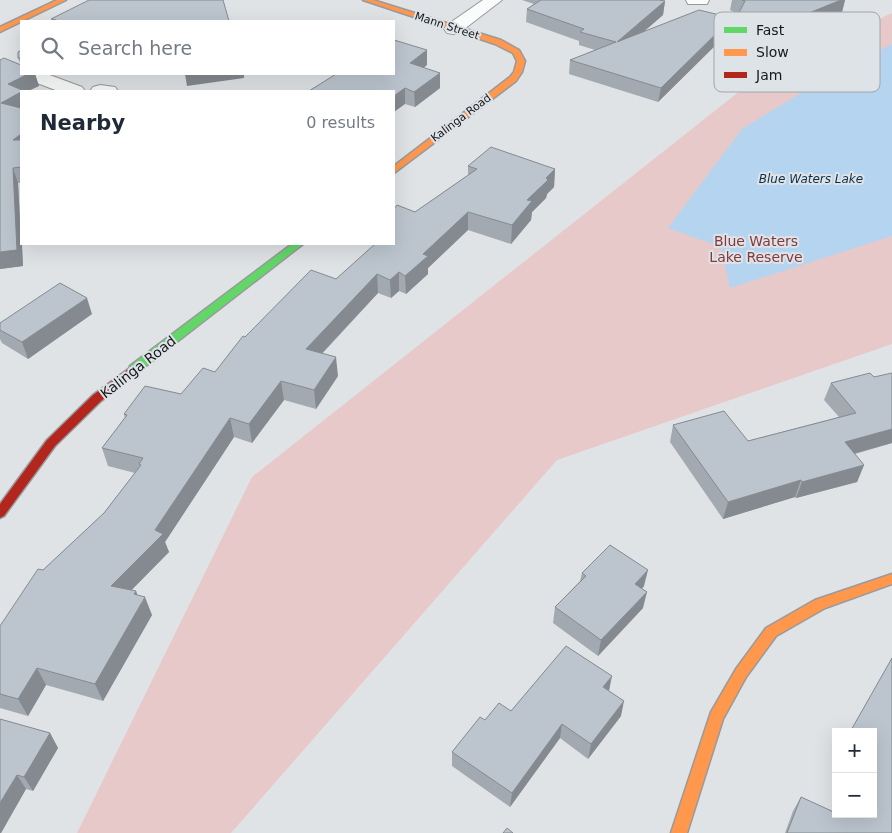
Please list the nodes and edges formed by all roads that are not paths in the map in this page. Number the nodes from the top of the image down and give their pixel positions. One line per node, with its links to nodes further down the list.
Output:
1 (63, 0): 7 (street)
2 (366, 0): 8 (street, Mann Street)
3 (494, 0): 8 (street)
4 (694, 0): 5 (street)
5 (701, 0)
6 (20, 20): 9 (street)
7 (21, 20)
8 (453, 28): 10 (street, Mann Street)
9 (0, 30)
10 (522, 61): 13 (street, Kalinga Road)
11 (35, 75): 12 (street)
12 (72, 90)
13 (395, 169)
14 (297, 245): 15 (street, Kalinga Road)
15 (0, 513)
16 (892, 579): 17 (street)
17 (679, 833)

